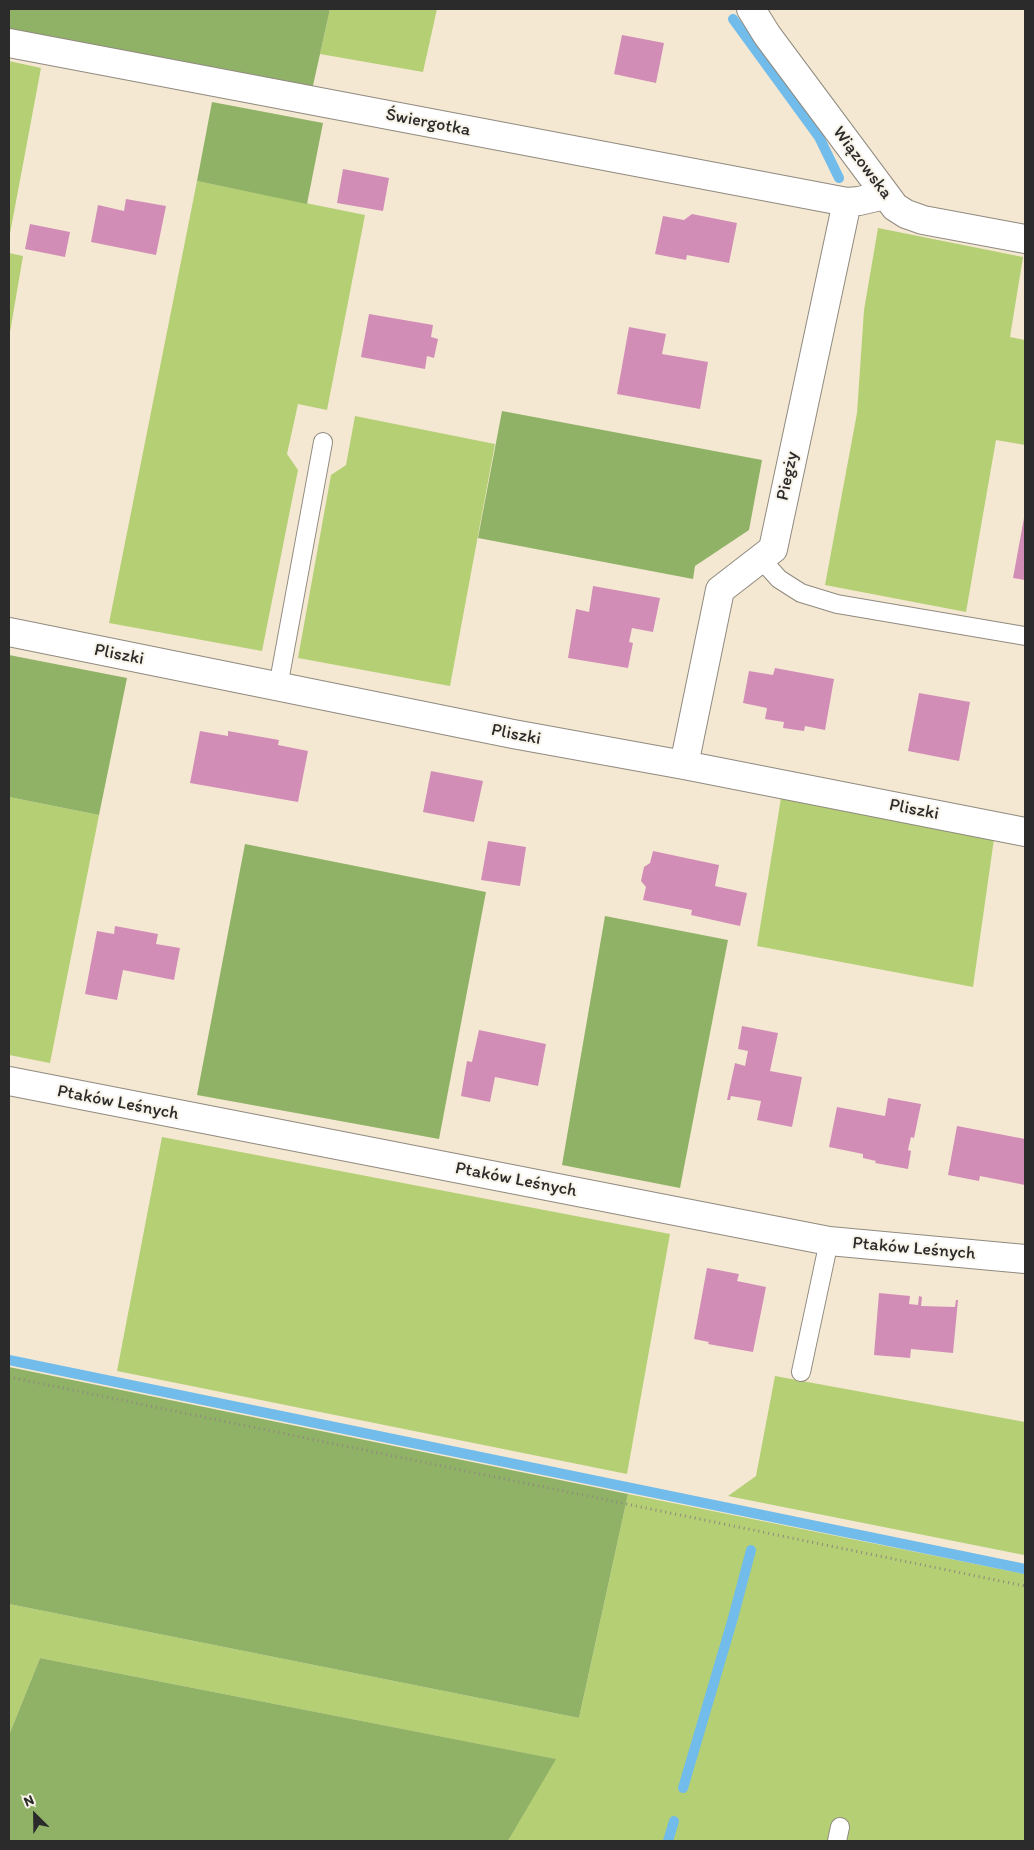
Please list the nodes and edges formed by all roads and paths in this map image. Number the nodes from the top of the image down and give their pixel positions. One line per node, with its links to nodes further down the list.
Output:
1 (751, 9): 3 (street, Wiązowska)
2 (9, 43): 4 (street, Świergotka)
3 (886, 195): 4 (street); 5 (street, Wiązowska)
4 (847, 202): 7 (street, Piegży)
5 (1025, 239)
6 (323, 442): 10 (lane)
7 (761, 558): 9 (lane); 11 (street, Piegży)
8 (9, 632): 10 (street, Pliszki)
9 (1025, 636)
10 (278, 687): 11 (street, Pliszki)
11 (684, 765): 12 (street, Pliszki)
12 (1025, 832)
13 (9, 1081): 14 (street, Ptaków Leśnych)
14 (829, 1241): 15 (street, Ptaków Leśnych); 16 (lane)
15 (1025, 1259)
16 (801, 1372)
17 (9, 1377): 18 (path)
18 (1025, 1586)

